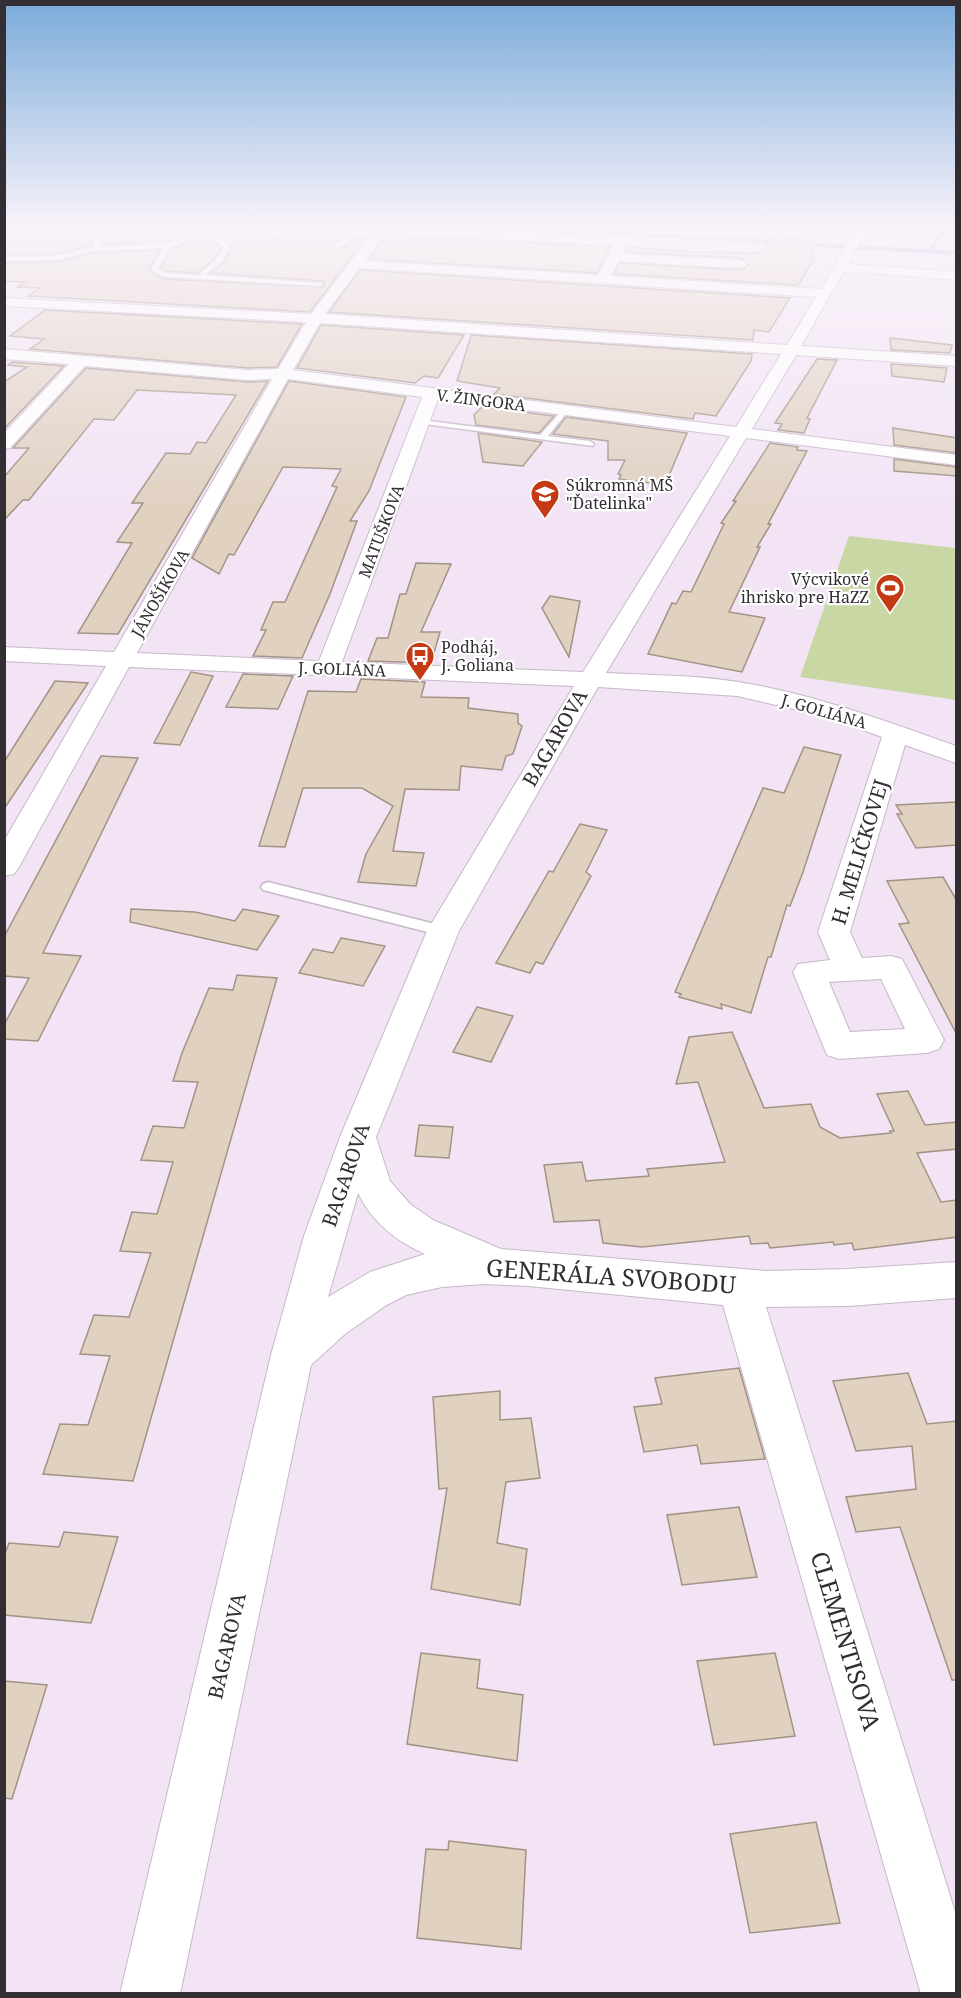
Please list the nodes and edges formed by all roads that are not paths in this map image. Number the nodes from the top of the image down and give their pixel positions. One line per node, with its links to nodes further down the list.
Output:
1 (314, 319): 8 (street, JÁNOŠÍKOVA)
2 (334, 319): 4 (street)
3 (808, 319): 4 (street, BAGAROVA)
4 (789, 349): 7 (street); 12 (street, BAGAROVA)
5 (4, 354): 6 (street, V. ŽINGORA)
6 (81, 361): 8 (street, V. ŽINGORA); 14 (street)
7 (957, 361)
8 (284, 374): 9 (street, V. ŽINGORA); 18 (street, JÁNOŠÍKOVA)
9 (432, 393): 10 (street, V. ŽINGORA); 11 (street, MATUŠKOVA)
10 (565, 410): 12 (street, V. ŽINGORA); 13 (lane)
11 (421, 423): 13 (lane); 19 (street, MATUŠKOVA)
12 (739, 433): 16 (street, V. ŽINGORA); 20 (street, BAGAROVA)
13 (542, 438): 15 (lane)
14 (4, 444)
15 (590, 444)
16 (957, 460)
17 (4, 654): 18 (street, J. GOLIÁNA)
18 (122, 659): 19 (street, J. GOLIÁNA); 23 (street, JÁNOŠÍKOVA)
19 (328, 668): 20 (street, J. GOLIÁNA)
20 (589, 681): 21 (street, J. GOLIÁNA); 25 (street, BAGAROVA)
21 (896, 733): 22 (street, J. GOLIÁNA); 26 (street, H. MELIČKOVEJ)
22 (957, 756)
23 (4, 867)
24 (268, 887): 25 (lane)
25 (443, 931): 27 (street, BAGAROVA)
26 (851, 970)
27 (358, 1137): 28 (street); 31 (street, BAGAROVA)
28 (500, 1265): 30 (street, GENERÁLA SVOBODU); 31 (street, GENERÁLA SVOBODU)
29 (957, 1280): 30 (street, GENERÁLA SVOBODU)
30 (740, 1288): 33 (street, CLEMENTISOVA)
31 (292, 1355): 32 (street, BAGAROVA)
32 (150, 1994)
33 (951, 1994)

